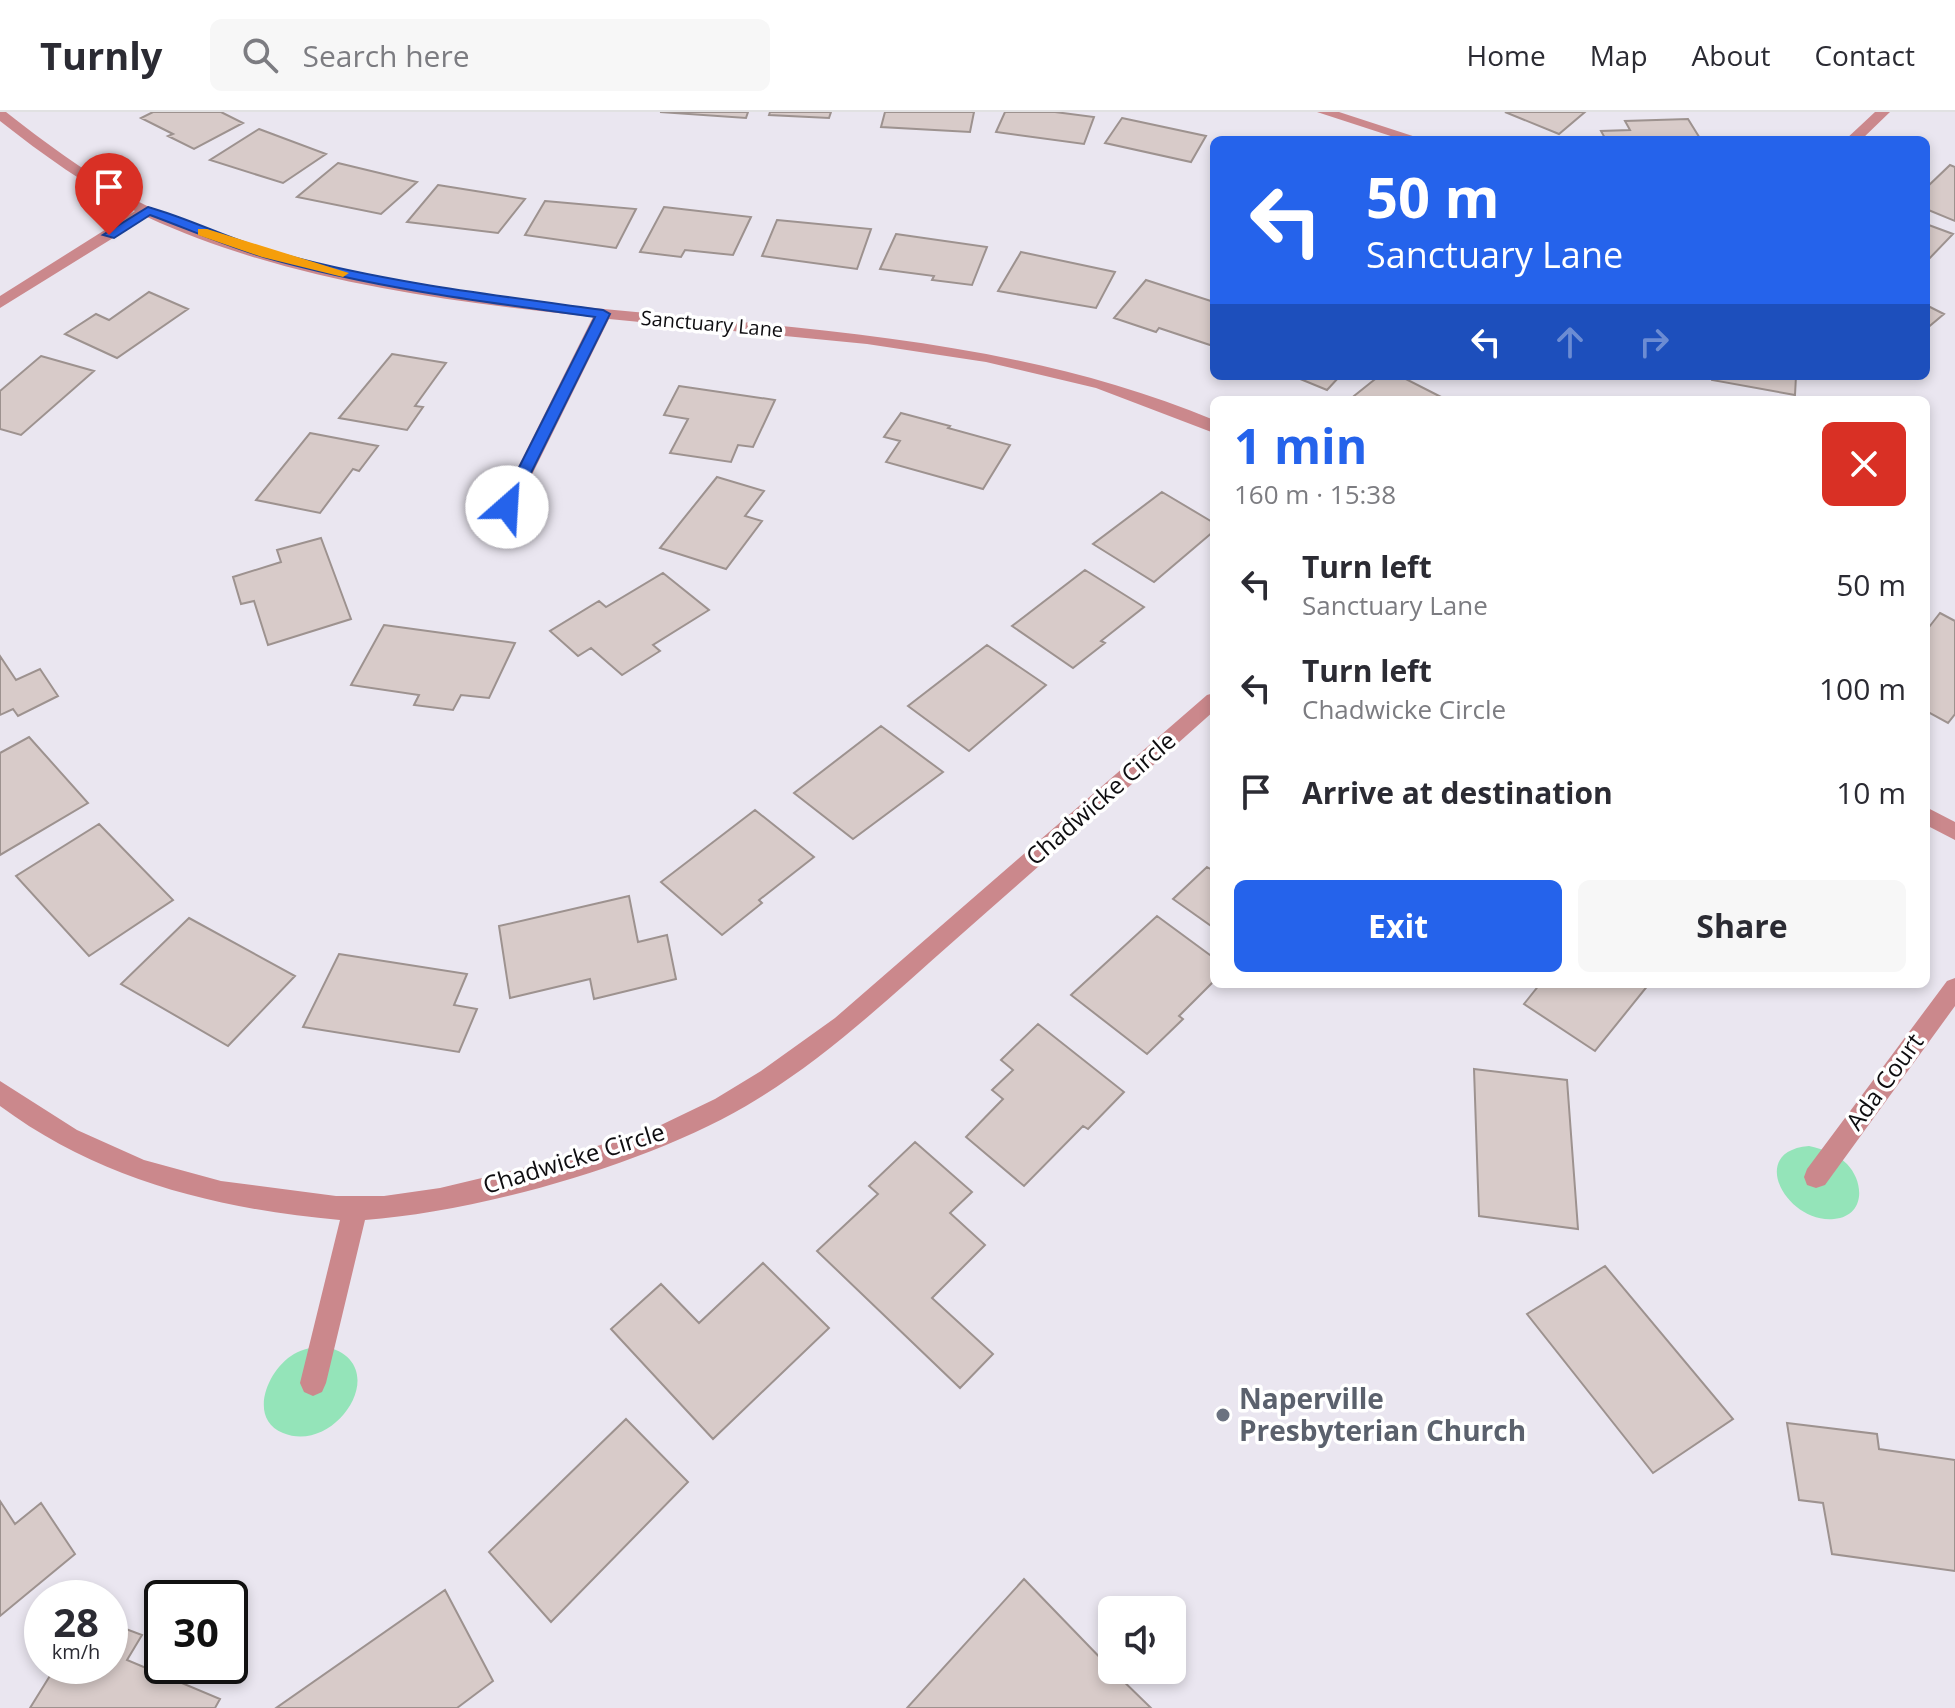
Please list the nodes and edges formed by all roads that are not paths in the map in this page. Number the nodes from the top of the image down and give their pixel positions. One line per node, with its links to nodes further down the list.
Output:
1 (1324, 112): 4 (street)
2 (1883, 112): 5 (street)
3 (0, 114): 6 (street, Sanctuary Lane)
4 (1405, 136)
5 (1856, 136)
6 (148, 210): 7 (street); 8 (street, Sanctuary Lane)
7 (0, 303)
8 (603, 314): 9 (street, Sanctuary Lane); 10 (street)
9 (1210, 425)
10 (507, 507)
11 (1210, 704): 17 (street, Chadwicke Circle)
12 (1930, 817): 13 (street)
13 (1955, 832)
14 (1955, 988): 16 (street, Ada Court)
15 (0, 1092): 17 (street, Chadwicke Circle)
16 (1816, 1177)
17 (355, 1209): 18 (street)
18 (313, 1383)

